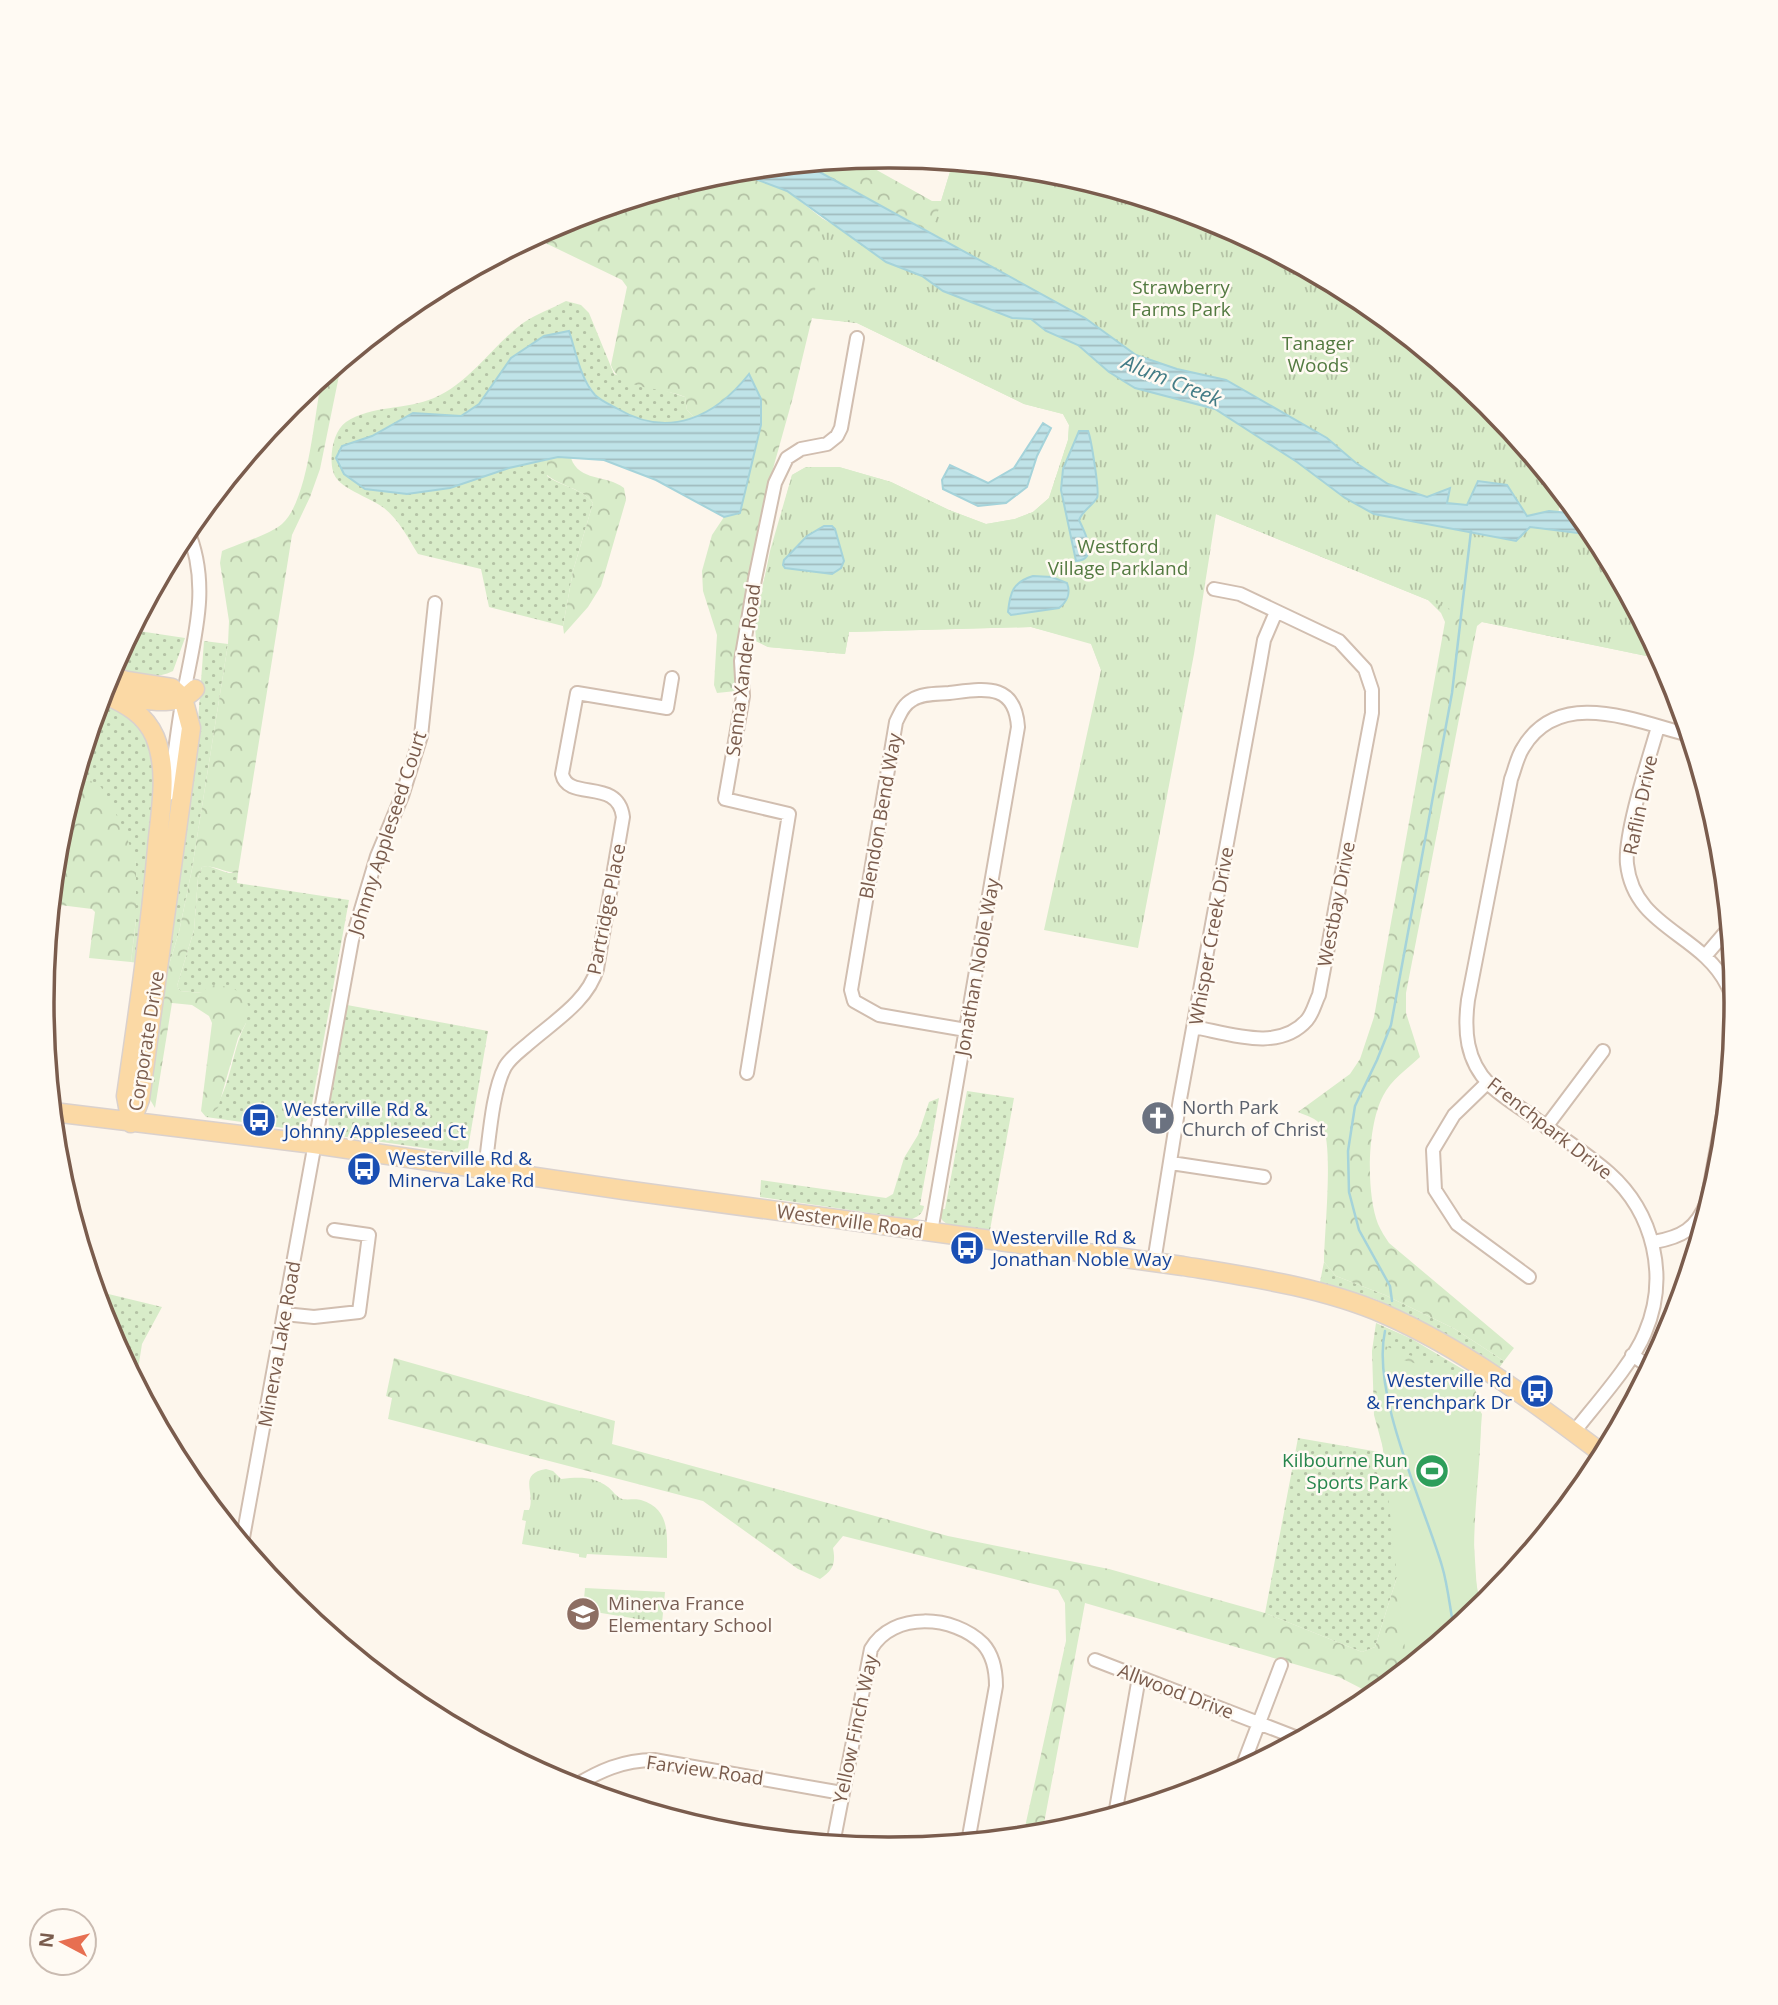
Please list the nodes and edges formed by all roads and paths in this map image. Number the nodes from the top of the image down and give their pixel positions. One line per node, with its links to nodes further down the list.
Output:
1 (857, 338): 21 (street, Senna Xander Road)
2 (192, 544): 8 (street, Corporate Drive)
3 (1214, 589): 5 (street)
4 (435, 603): 26 (street, Johnny Appleseed Court)
5 (1276, 612): 18 (street, Whisper Creek Drive); 18 (street, Westbay Drive)
6 (672, 678): 28 (street, Partridge Place)
7 (120, 679): 8 (main road)
8 (189, 693): 9 (main road); 14 (street, Corporate Drive); 24 (main road, Corporate Drive)
9 (113, 695)
10 (112, 698): 14 (main road)
11 (1014, 704): 19 (street, Jonathan Noble Way); 19 (street, Blendon Bend Way)
12 (1658, 727): 13 (street); 16 (street, Raflin Drive); 22 (street, Frenchpark Drive)
13 (1678, 732)
14 (151, 926): 24 (main road, Corporate Drive)
15 (1721, 937): 16 (street)
16 (1706, 955): 17 (street, Raflin Drive)
17 (1723, 977)
18 (1194, 1027): 27 (street, Whisper Creek Drive)
19 (966, 1030): 32 (street, Jonathan Noble Way)
20 (1603, 1051): 25 (street)
21 (747, 1073)
22 (1488, 1082): 25 (street, Frenchpark Drive); 35 (street)
23 (61, 1113): 24 (main road, Westerville Road)
24 (131, 1123): 26 (main road, Westerville Road)
25 (1546, 1127): 33 (street, Frenchpark Drive)
26 (314, 1144): 28 (main road, Westerville Road); 36 (street, Minerva Lake Road)
27 (1171, 1163): 29 (street); 34 (street, Whisper Creek Drive)
28 (485, 1170): 32 (main road, Westerville Road)
29 (1264, 1177)
30 (1693, 1226): 33 (street)
31 (334, 1230): 36 (street)
32 (931, 1232): 34 (main road, Westerville Road)
33 (1654, 1242): 37 (street, Frenchpark Drive)
34 (1154, 1262): 39 (main road, Westerville Road)
35 (1529, 1277)
36 (284, 1314): 41 (street, Minerva Lake Road)
37 (1632, 1355): 38 (street); 39 (street, Frenchpark Drive)
38 (1642, 1362)
39 (1574, 1432): 40 (main road, Westerville Road)
40 (1595, 1448)
41 (244, 1532)
42 (1095, 1660): 44 (street, Allwood Drive)
43 (1281, 1665): 45 (street)
44 (1139, 1677): 45 (street, Allwood Drive); 50 (street)
45 (1258, 1723): 46 (street, Allwood Drive); 47 (street)
46 (1288, 1735)
47 (1246, 1757)
48 (585, 1780): 49 (street, Farview Road)
49 (842, 1793): 51 (street, Yellow Finch Way); 52 (street, Yellow Finch Way)
50 (1117, 1805)
51 (970, 1833)
52 (835, 1835)

